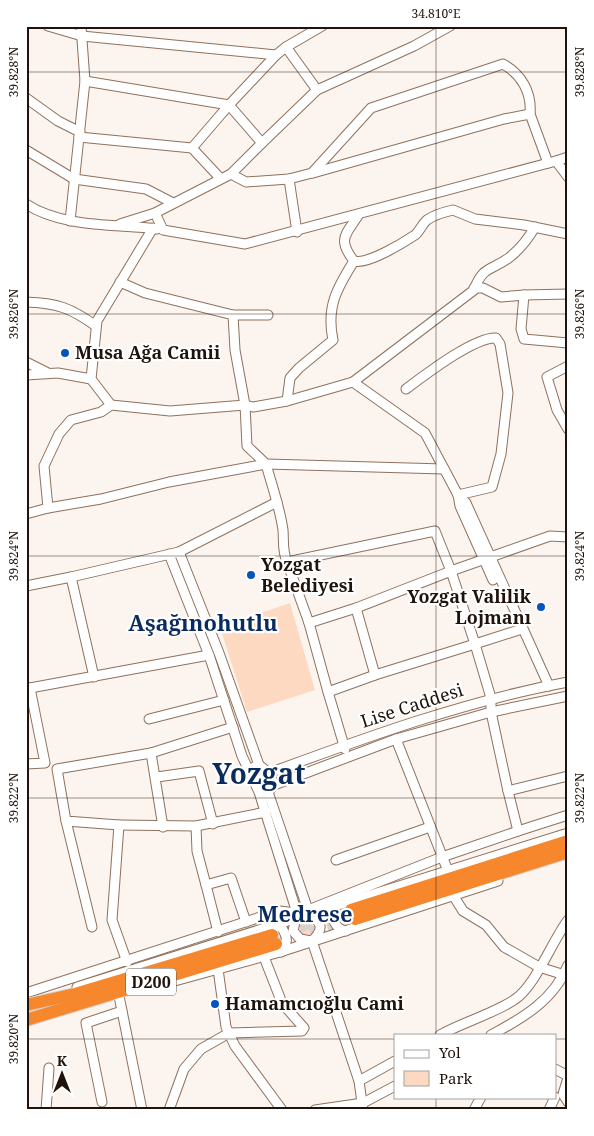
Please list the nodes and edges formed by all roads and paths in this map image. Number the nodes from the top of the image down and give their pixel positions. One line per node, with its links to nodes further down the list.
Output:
1 (48, 26): 5 (street)
2 (81, 26): 5 (street)
3 (322, 26): 6 (street)
4 (450, 26): 9 (street)
5 (82, 36): 7 (street); 8 (street)
6 (286, 47): 7 (street); 9 (street)
7 (276, 55): 11 (street)
8 (85, 81): 11 (street); 13 (street)
9 (317, 90): 14 (street)
10 (26, 98): 13 (street)
11 (229, 105): 14 (street); 15 (street)
12 (530, 114): 18 (street); 19 (street); 19 (street)
13 (79, 134): 15 (street); 23 (street)
14 (262, 143): 20 (street)
15 (192, 148): 22 (street)
16 (26, 150): 23 (street)
17 (568, 158): 18 (street)
18 (552, 162): 21 (street); 30 (street)
19 (312, 173): 24 (street)
20 (231, 174): 22 (street); 24 (street)
21 (568, 176)
22 (220, 178): 25 (street)
23 (74, 179): 25 (street); 31 (street)
24 (289, 179): 36 (street)
25 (173, 203): 29 (street)
26 (26, 204): 28 (street)
27 (26, 211): 28 (street)
28 (37, 211): 31 (street)
29 (155, 214): 32 (street); 35 (street)
30 (360, 214): 36 (street); 38 (street)
31 (70, 221): 32 (street)
32 (120, 224): 34 (street)
33 (535, 227): 37 (street); 38 (street); 40 (street)
34 (153, 228): 35 (street); 39 (street)
35 (163, 230): 36 (street)
36 (297, 232)
37 (568, 234)
38 (354, 261): 55 (street)
39 (120, 282): 44 (street); 46 (street)
40 (474, 288): 42 (street); 53 (street)
41 (568, 294): 42 (street)
42 (524, 295): 47 (street)
43 (26, 302): 46 (street)
44 (233, 314): 45 (street); 57 (street)
45 (268, 314)
46 (96, 326): 52 (street)
47 (568, 343)
48 (26, 362): 50 (street)
49 (568, 366): 58 (street)
50 (48, 373): 51 (street); 52 (street)
51 (26, 376)
52 (91, 380): 56 (street)
53 (353, 382): 55 (street); 60 (street)
54 (406, 389): 61 (street)
55 (287, 401): 57 (street)
56 (111, 405): 57 (street); 63 (street)
57 (245, 405): 59 (street)
58 (568, 429)
59 (266, 464): 60 (street); 62 (street); 63 (street)
60 (444, 469): 61 (street)
61 (458, 495): 68 (street)
62 (277, 502): 66 (street); 69 (street)
63 (48, 508): 64 (street)
64 (26, 514)
65 (568, 536): 68 (street)
66 (179, 552): 67 (street); 96 (street)
67 (169, 554): 71 (street); 77 (street)
68 (486, 559): 70 (street); 75 (street)
69 (287, 562): 70 (street); 74 (street)
70 (451, 571): 73 (street); 76 (street)
71 (71, 577): 72 (street); 79 (street)
72 (26, 586)
73 (356, 608): 74 (street); 78 (street)
74 (308, 623): 83 (street)
75 (520, 630): 76 (street); 81 (street)
76 (475, 644): 78 (street); 85 (street)
77 (209, 655): 79 (street); 86 (street)
78 (375, 675): 83 (street)
79 (94, 677): 82 (street)
80 (568, 682): 81 (street, Lise Caddesi)
81 (546, 687): 85 (street, Lise Caddesi)
82 (28, 688): 94 (street)
83 (328, 692): 91 (street)
84 (568, 696): 87 (street, Lise Caddesi)
85 (491, 698): 87 (street); 91 (street, Lise Caddesi)
86 (224, 700): 88 (street); 89 (street)
87 (491, 712): 90 (street, Lise Caddesi); 103 (street)
88 (149, 719)
89 (232, 727): 92 (street); 98 (street)
90 (396, 740): 93 (street, Lise Caddesi); 111 (street)
91 (343, 745): 93 (street); 99 (street, Lise Caddesi)
92 (151, 753): 97 (street); 101 (street)
93 (349, 757): 102 (street, Lise Caddesi)
94 (45, 762): 95 (street); 97 (street)
95 (26, 764)
96 (259, 765): 98 (street); 99 (street)
97 (57, 769): 106 (street)
98 (250, 769): 102 (street)
99 (269, 773): 102 (street)
100 (568, 776): 103 (street)
101 (157, 777): 107 (street); 110 (street)
102 (267, 790): 104 (street); 123 (street)
103 (508, 791): 112 (street)
104 (266, 812): 107 (street); 124 (street)
105 (568, 815): 112 (street)
106 (66, 822): 108 (street); 127 (street)
107 (213, 824): 109 (street)
108 (119, 825): 110 (street); 133 (street)
109 (196, 826): 110 (street); 120 (street)
110 (163, 827)
111 (430, 828): 116 (street); 118 (street)
112 (518, 830): 116 (street)
113 (568, 833): 119 (street)
114 (568, 840): 115 (highway)
115 (568, 852)
116 (442, 857): 119 (street); 123 (street)
117 (568, 857): 121 (street)
118 (336, 860)
119 (448, 871): 122 (street)
120 (206, 885): 126 (street); 129 (street)
121 (453, 895): 128 (street); 135 (street)
122 (335, 906): 123 (street); 128 (street)
123 (309, 912): 124 (street); 131 (street)
124 (297, 916): 126 (street); 130 (street); 131 (street)
125 (568, 920): 135 (street)
126 (246, 922): 129 (street)
127 (92, 927)
128 (346, 931): 131 (street)
129 (218, 932): 133 (street)
130 (276, 939): 131 (street); 132 (street); 139 (highway, D200); 141 (highway, D200)
131 (312, 941): 149 (street)
132 (264, 957): 136 (street); 142 (street)
133 (127, 962): 139 (street)
134 (568, 965): 137 (street)
135 (539, 967): 137 (street); 143 (street)
136 (218, 969): 138 (street); 142 (street)
137 (566, 976): 144 (street)
138 (118, 996): 140 (street); 141 (street)
139 (27, 1002)
140 (122, 1011): 153 (street); 156 (street)
141 (26, 1021)
142 (229, 1033): 157 (street); 158 (street)
143 (442, 1034)
144 (493, 1034)
145 (394, 1062): 149 (street)
146 (49, 1068): 155 (street)
147 (556, 1070): 148 (street)
148 (568, 1077): 151 (street)
149 (359, 1081): 154 (street)
150 (394, 1087): 154 (street)
151 (560, 1097): 161 (street)
152 (480, 1098): 160 (street)
153 (102, 1102)
154 (363, 1106): 159 (street)
155 (46, 1110)
156 (142, 1110)
157 (169, 1110)
158 (282, 1110)
159 (315, 1110)
160 (474, 1110)
161 (549, 1110)

